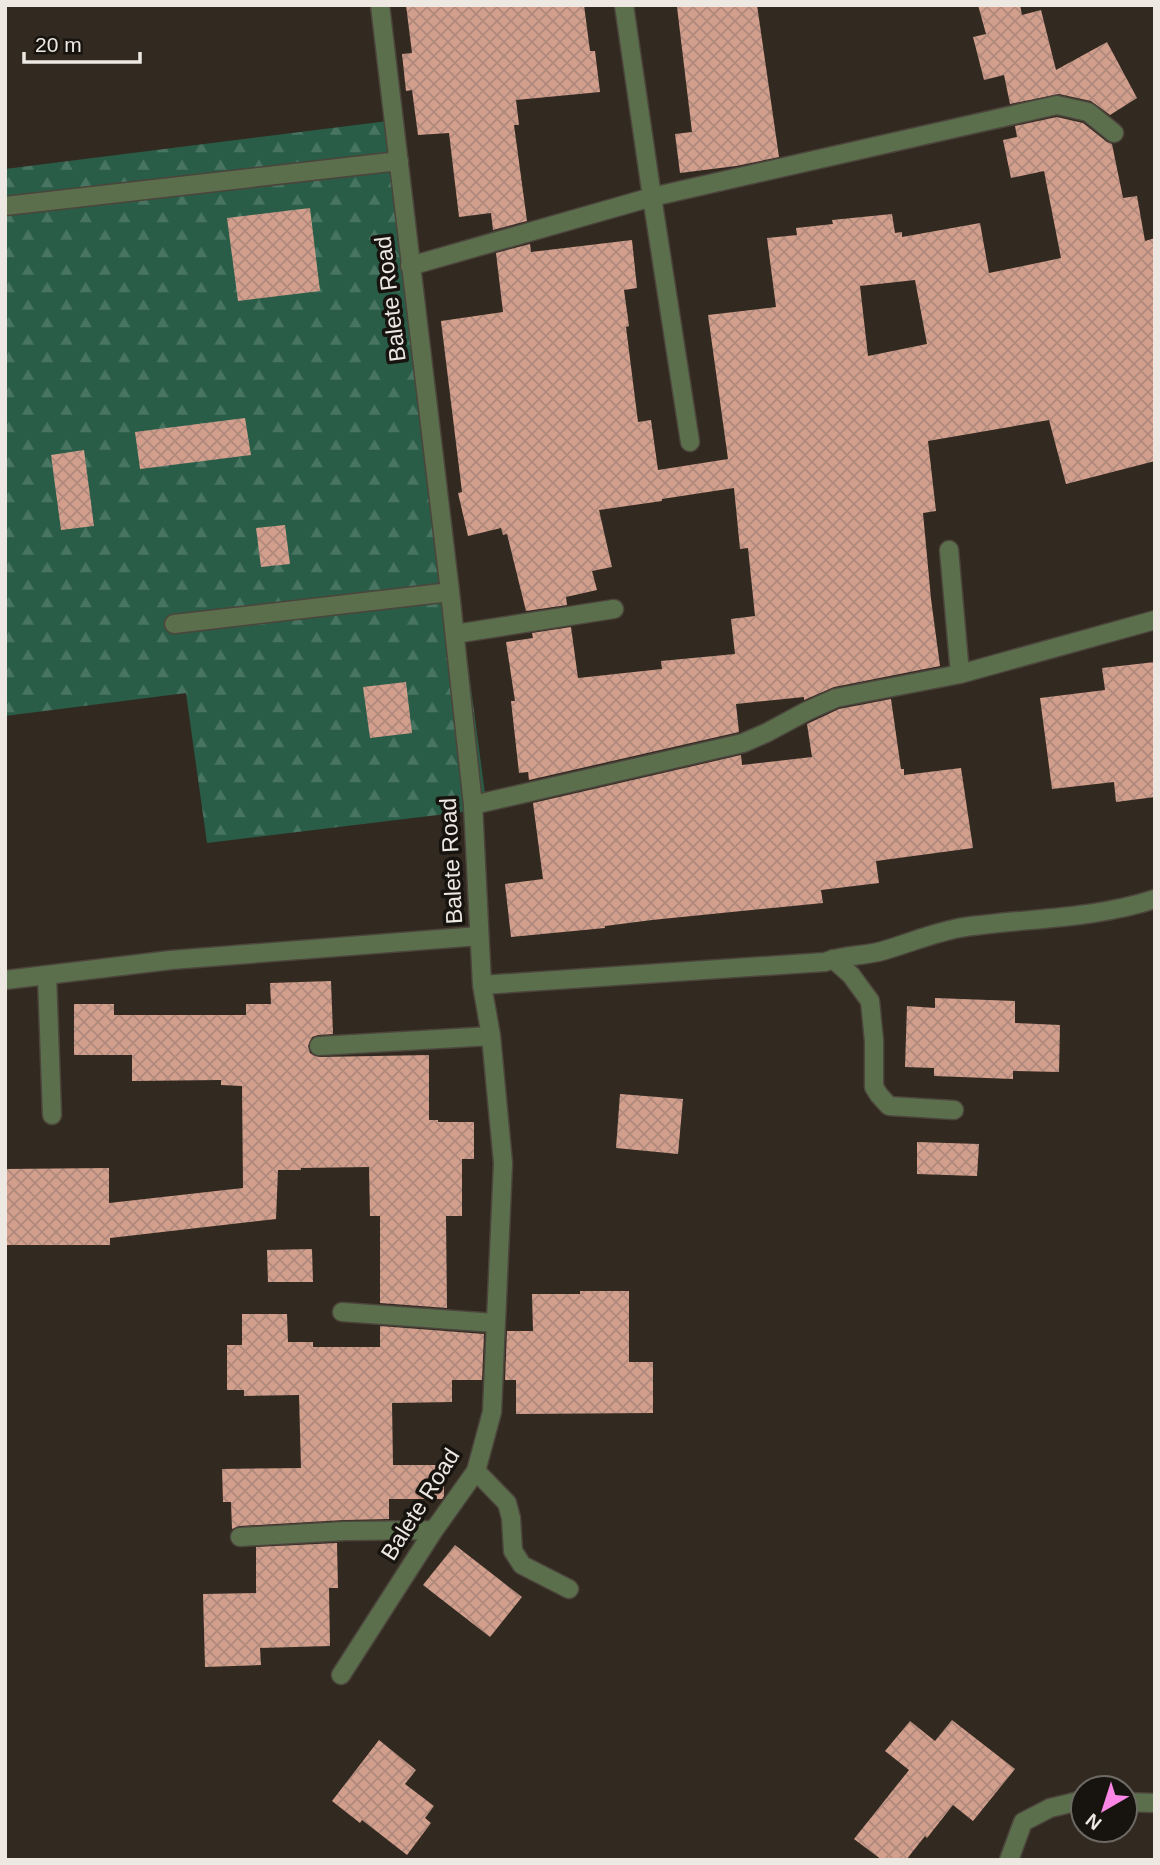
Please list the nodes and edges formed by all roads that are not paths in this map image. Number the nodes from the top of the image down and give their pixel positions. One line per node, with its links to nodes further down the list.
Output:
1 (380, 5): 4 (street, Balete Road)
2 (624, 5): 5 (street)
3 (1114, 133): 5 (street)
4 (399, 161): 6 (street); 7 (street, Balete Road)
5 (652, 197): 7 (street); 8 (street)
6 (5, 206)
7 (410, 266): 10 (street, Balete Road)
8 (691, 442)
9 (949, 550): 15 (street)
10 (450, 592): 13 (street); 14 (street, Balete Road)
11 (614, 609): 14 (street)
12 (1155, 620): 15 (street)
13 (174, 624)
14 (455, 634): 16 (street, Balete Road)
15 (960, 674): 16 (street)
16 (473, 805): 18 (street, Balete Road)
17 (1155, 899): 19 (street)
18 (479, 936): 20 (street); 22 (street, Balete Road)
19 (833, 959): 22 (street); 25 (street)
20 (47, 975): 21 (street); 26 (street)
21 (5, 980)
22 (482, 985): 23 (street, Balete Road)
23 (491, 1036): 24 (street); 28 (street, Balete Road)
24 (319, 1046)
25 (954, 1110)
26 (52, 1115)
27 (342, 1312): 28 (street)
28 (495, 1323): 29 (street, Balete Road)
29 (476, 1471): 30 (street, Balete Road); 32 (street)
30 (434, 1530): 31 (street); 33 (street, Balete Road)
31 (240, 1537)
32 (569, 1589)
33 (341, 1675)
34 (1069, 1803): 35 (street)
35 (1009, 1860)

